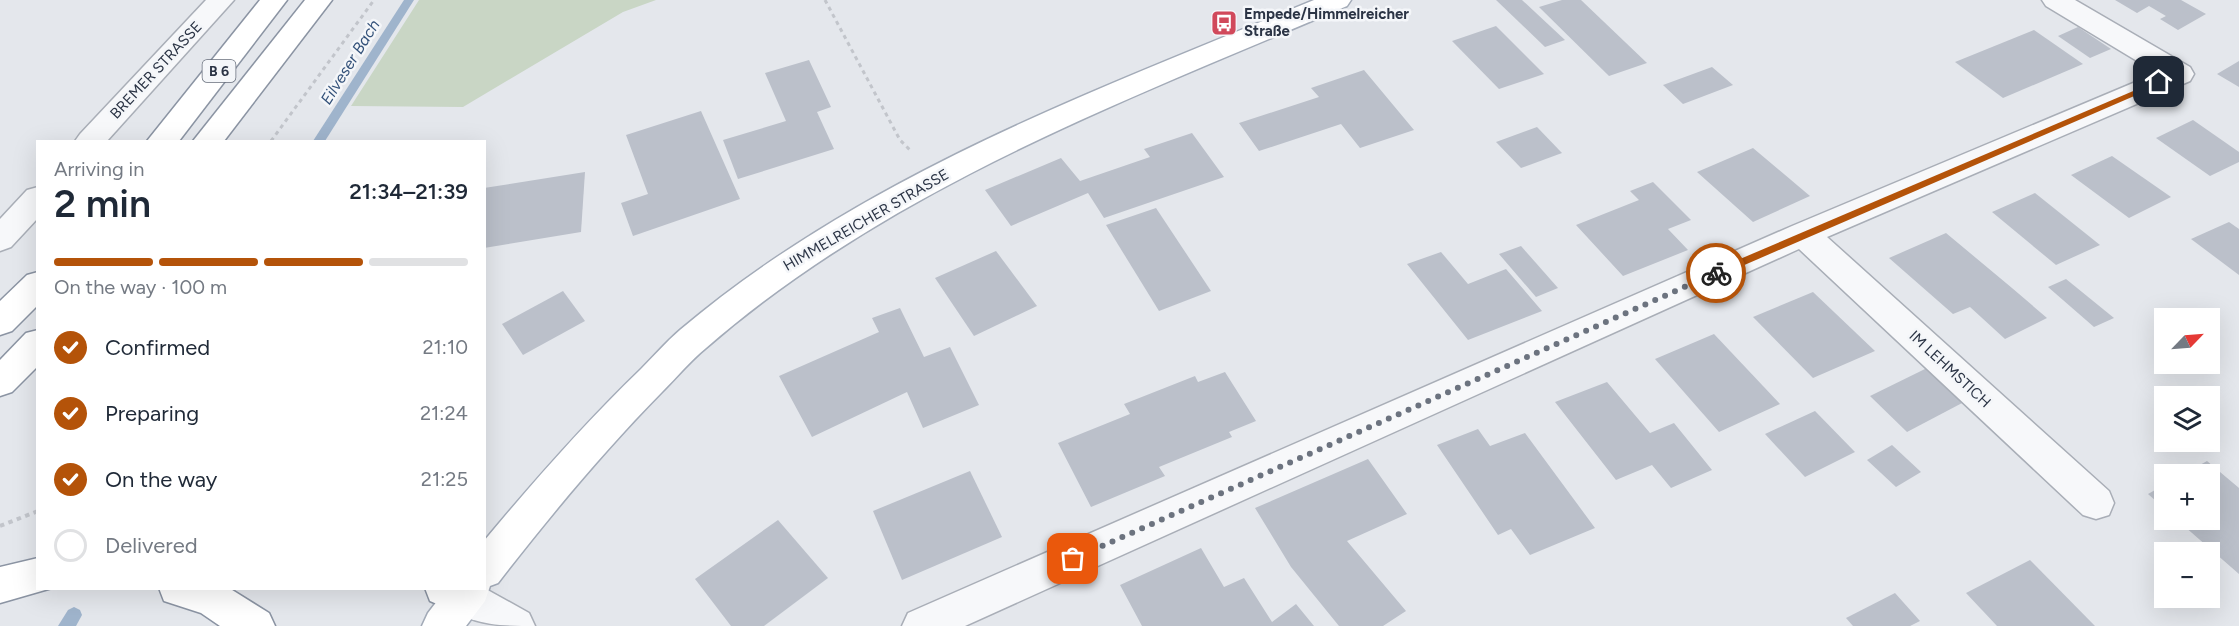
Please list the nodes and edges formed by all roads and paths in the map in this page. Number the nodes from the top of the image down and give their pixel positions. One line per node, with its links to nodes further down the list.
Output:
1 (221, 0): 8 (street, BREMER STRASSE)
2 (274, 0): 9 (main road, B 6)
3 (319, 0): 10 (main road, B 6)
4 (374, 0): 11 (path)
5 (825, 0): 12 (path)
6 (1338, 0): 12 (main road, HIMMELREICHER STRASSE)
7 (2055, 0): 14 (street)
8 (91, 140)
9 (163, 140)
10 (209, 140)
11 (272, 140)
12 (935, 178): 23 (main road, HIMMELREICHER STRASSE)
13 (36, 200): 15 (street)
14 (1803, 234): 20 (street, IM LEHMSTICH); 30 (street)
15 (0, 239)
16 (36, 286): 17 (main road)
17 (0, 322)
18 (36, 345): 19 (main road)
19 (0, 382)
20 (2096, 503)
21 (36, 512): 22 (path)
22 (0, 526)
23 (486, 565)
24 (36, 576): 25 (main road)
25 (0, 585)
26 (184, 590): 28 (main road)
27 (461, 594): 29 (street, HIMMELREICHER STRASSE)
28 (255, 626)
29 (515, 626)
30 (922, 626)

